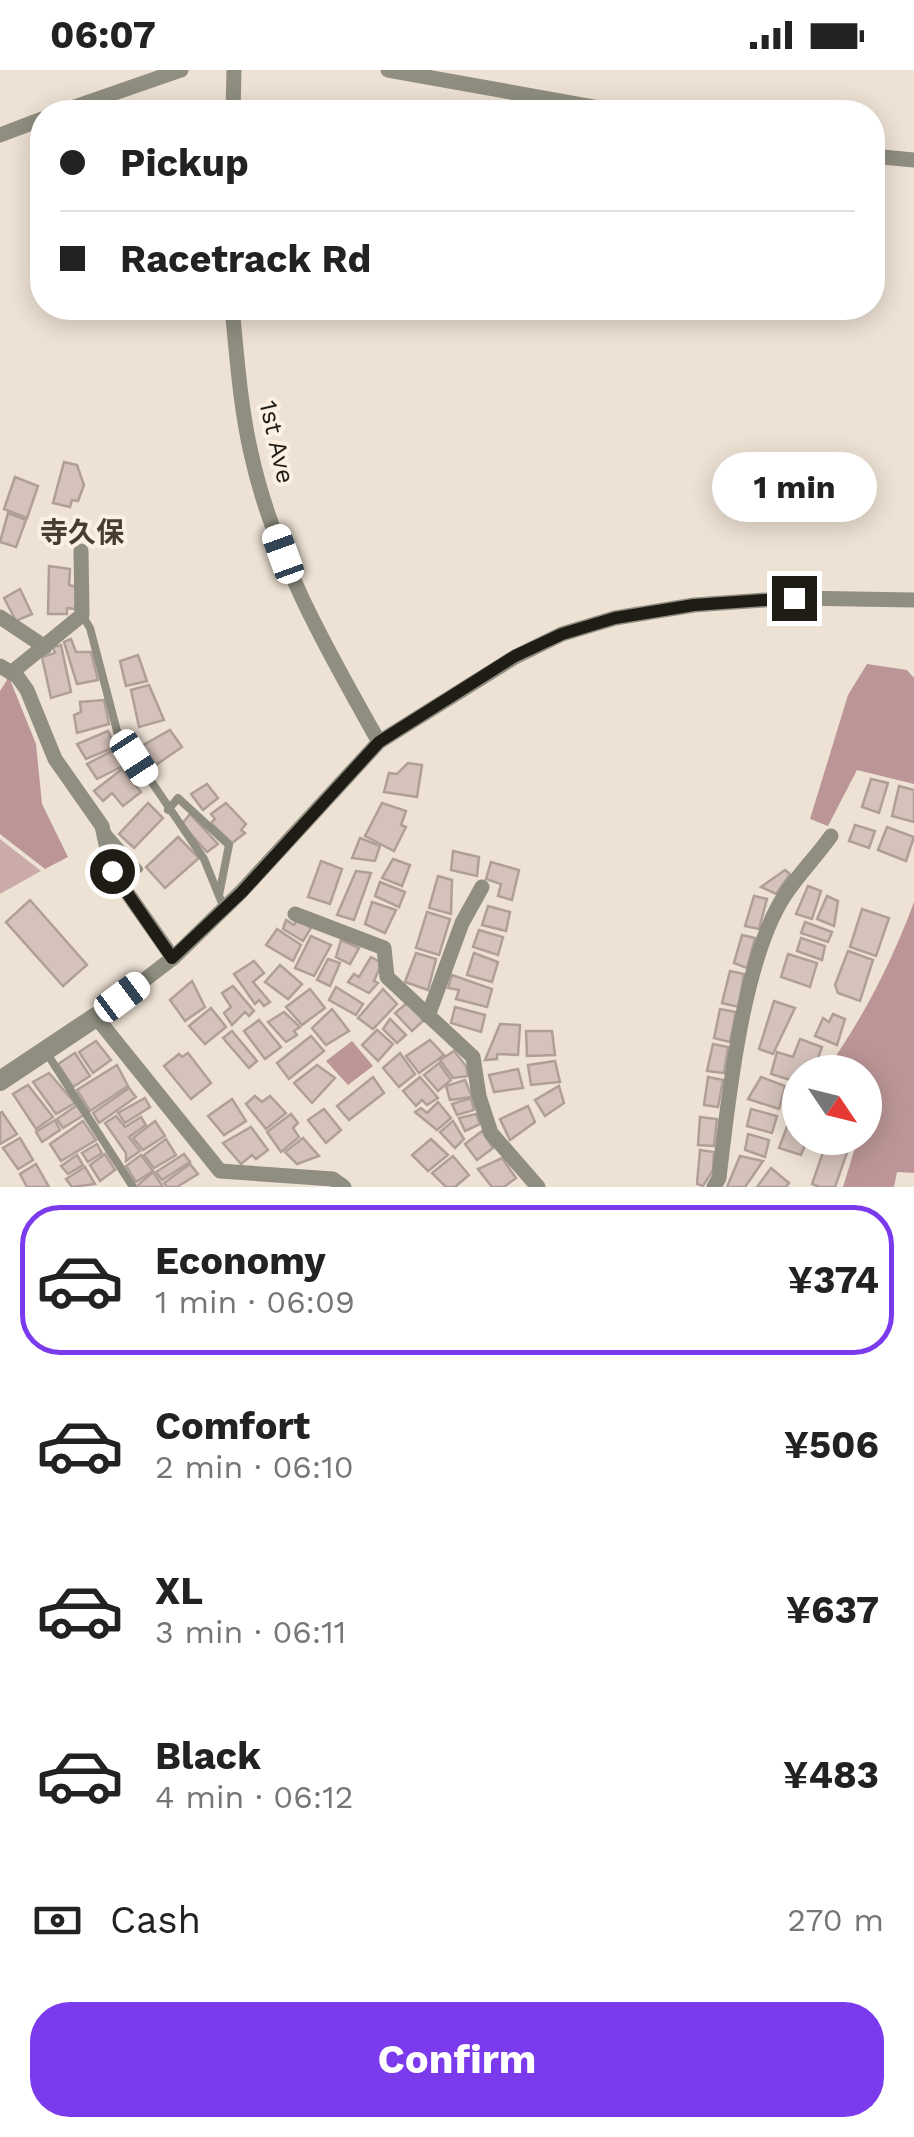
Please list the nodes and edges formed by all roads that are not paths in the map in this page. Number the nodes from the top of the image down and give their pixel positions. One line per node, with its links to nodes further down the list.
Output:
1 (181, 70): 4 (street)
2 (234, 70): 5 (street)
3 (388, 70): 6 (street)
4 (95, 100)
5 (233, 100)
6 (554, 100)
7 (30, 124): 8 (street)
8 (0, 135)
9 (885, 157): 10 (street)
10 (914, 160)
11 (234, 320): 18 (street, 1st Ave)
12 (81, 551): 14 (street)
13 (914, 600): 18 (street)
14 (82, 616): 16 (street); 19 (lane)
15 (0, 617): 16 (street)
16 (45, 648): 17 (street)
17 (5, 669): 20 (street)
18 (379, 742): 24 (street)
19 (168, 810): 24 (lane); 24 (lane)
20 (102, 826): 22 (lane); 26 (street)
21 (830, 836): 34 (street)
22 (138, 870)
23 (482, 886): 27 (street)
24 (222, 902): 26 (street)
25 (296, 914): 27 (street)
26 (172, 958): 28 (street)
27 (428, 1016): 33 (street)
28 (96, 1017): 29 (street); 31 (street)
29 (46, 1051): 30 (street); 32 (lane)
30 (0, 1080)
31 (338, 1186)
32 (133, 1187)
33 (538, 1187)
34 (714, 1187)

